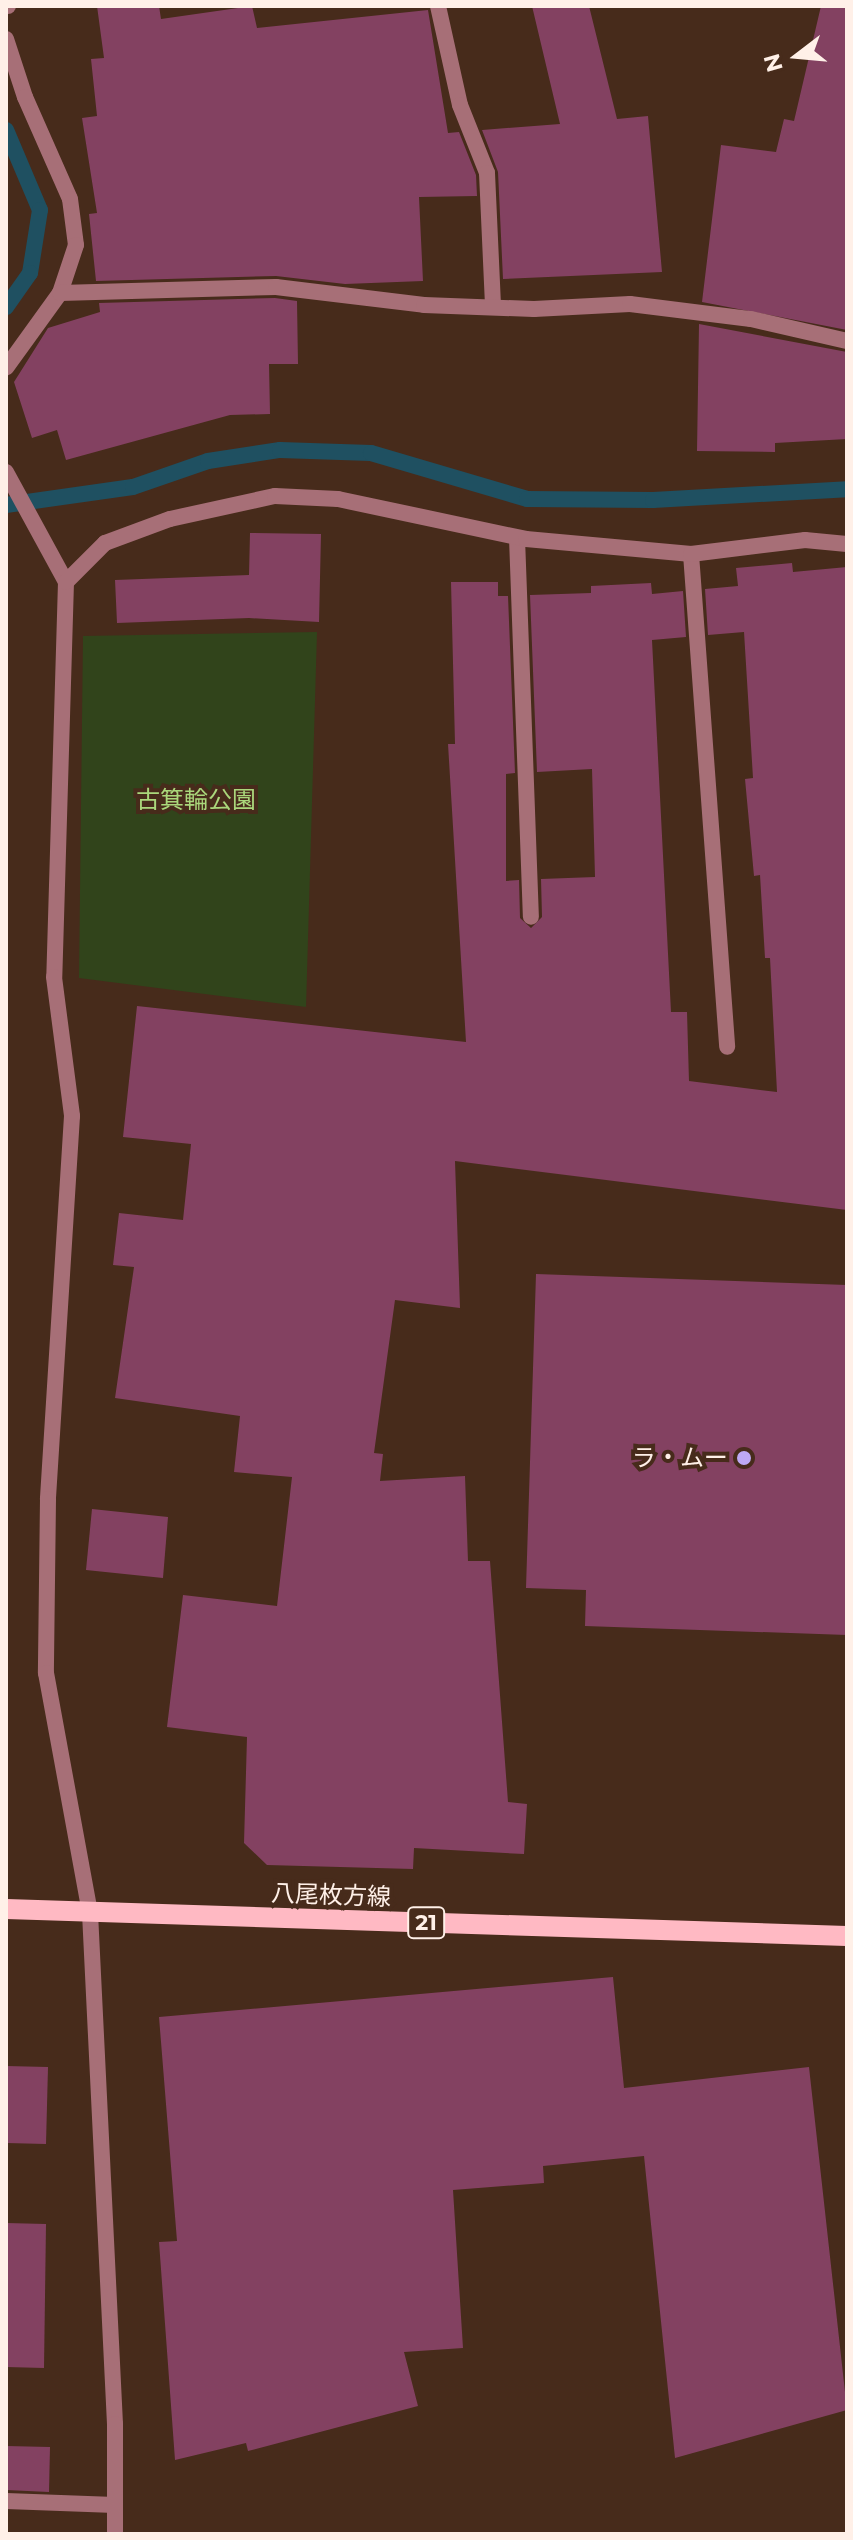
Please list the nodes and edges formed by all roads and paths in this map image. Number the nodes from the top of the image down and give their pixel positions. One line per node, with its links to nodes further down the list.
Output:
1 (438, 6): 4 (street)
2 (6, 39): 3 (street)
3 (60, 293): 4 (street); 6 (street)
4 (493, 307): 5 (street)
5 (847, 341)
6 (6, 368)
7 (6, 472): 11 (street)
8 (517, 538): 10 (street); 11 (street); 12 (street)
9 (847, 544): 10 (street)
10 (691, 554): 13 (street)
11 (66, 582): 15 (street)
12 (531, 917)
13 (727, 1047)
14 (6, 1909): 15 (main road, 八尾枚方線 / 21)
15 (90, 1913): 16 (main road, 八尾枚方線 / 21); 18 (street)
16 (847, 1936)
17 (6, 2501): 18 (street)
18 (115, 2505): 19 (street)
19 (115, 2534)

